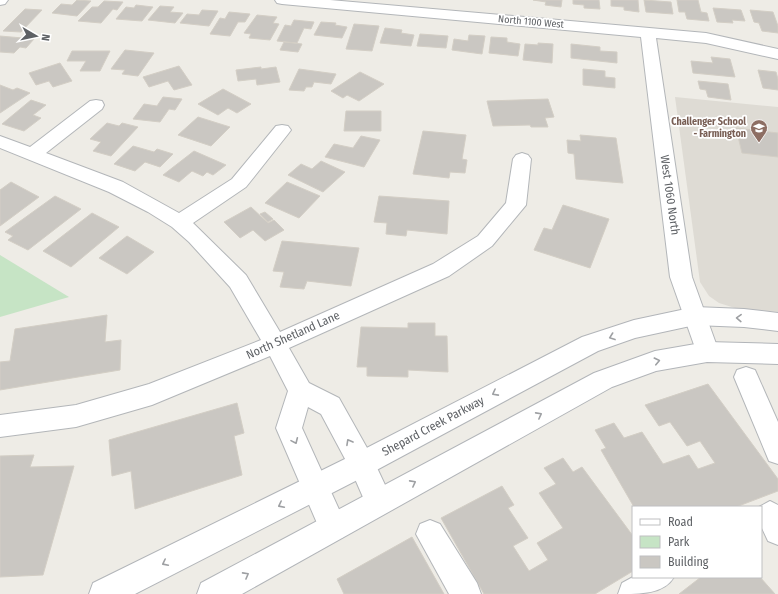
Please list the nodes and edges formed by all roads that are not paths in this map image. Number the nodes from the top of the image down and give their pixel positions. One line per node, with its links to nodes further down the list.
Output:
1 (282, 0): 2 (street, North 1100 West)
2 (648, 33): 3 (street, North 1100 West); 10 (street, West 1060 North)
3 (778, 54)
4 (96, 105): 7 (street)
5 (282, 130): 9 (street)
6 (0, 142): 7 (street)
7 (32, 154): 9 (street)
8 (522, 159): 12 (street, North Shetland Lane)
9 (179, 222): 12 (street)
10 (695, 316): 11 (street, Shepard Creek Parkway, one-way to 10); 13 (street, West 1060 North); 19 (street, Shepard Creek Parkway, one-way to 19)
11 (778, 322)
12 (276, 344): 16 (street); 17 (street, North Shetland Lane)
13 (707, 352): 14 (street); 21 (street, one-way to 13)
14 (778, 354)
15 (746, 377): 18 (street)
16 (300, 391): 19 (street, one-way to 16); 20 (street, one-way to 20)
17 (0, 426)
18 (778, 452)
19 (362, 464): 20 (street, Shepard Creek Parkway); 21 (street)
20 (316, 487): 22 (street); 25 (street, Shepard Creek Parkway, one-way to 25)
21 (378, 502): 22 (street)
22 (333, 527): 26 (street, one-way to 22)
23 (430, 534): 27 (street)
24 (657, 578): 28 (street)
25 (104, 594)
26 (212, 594)
27 (466, 594)
28 (633, 594)

